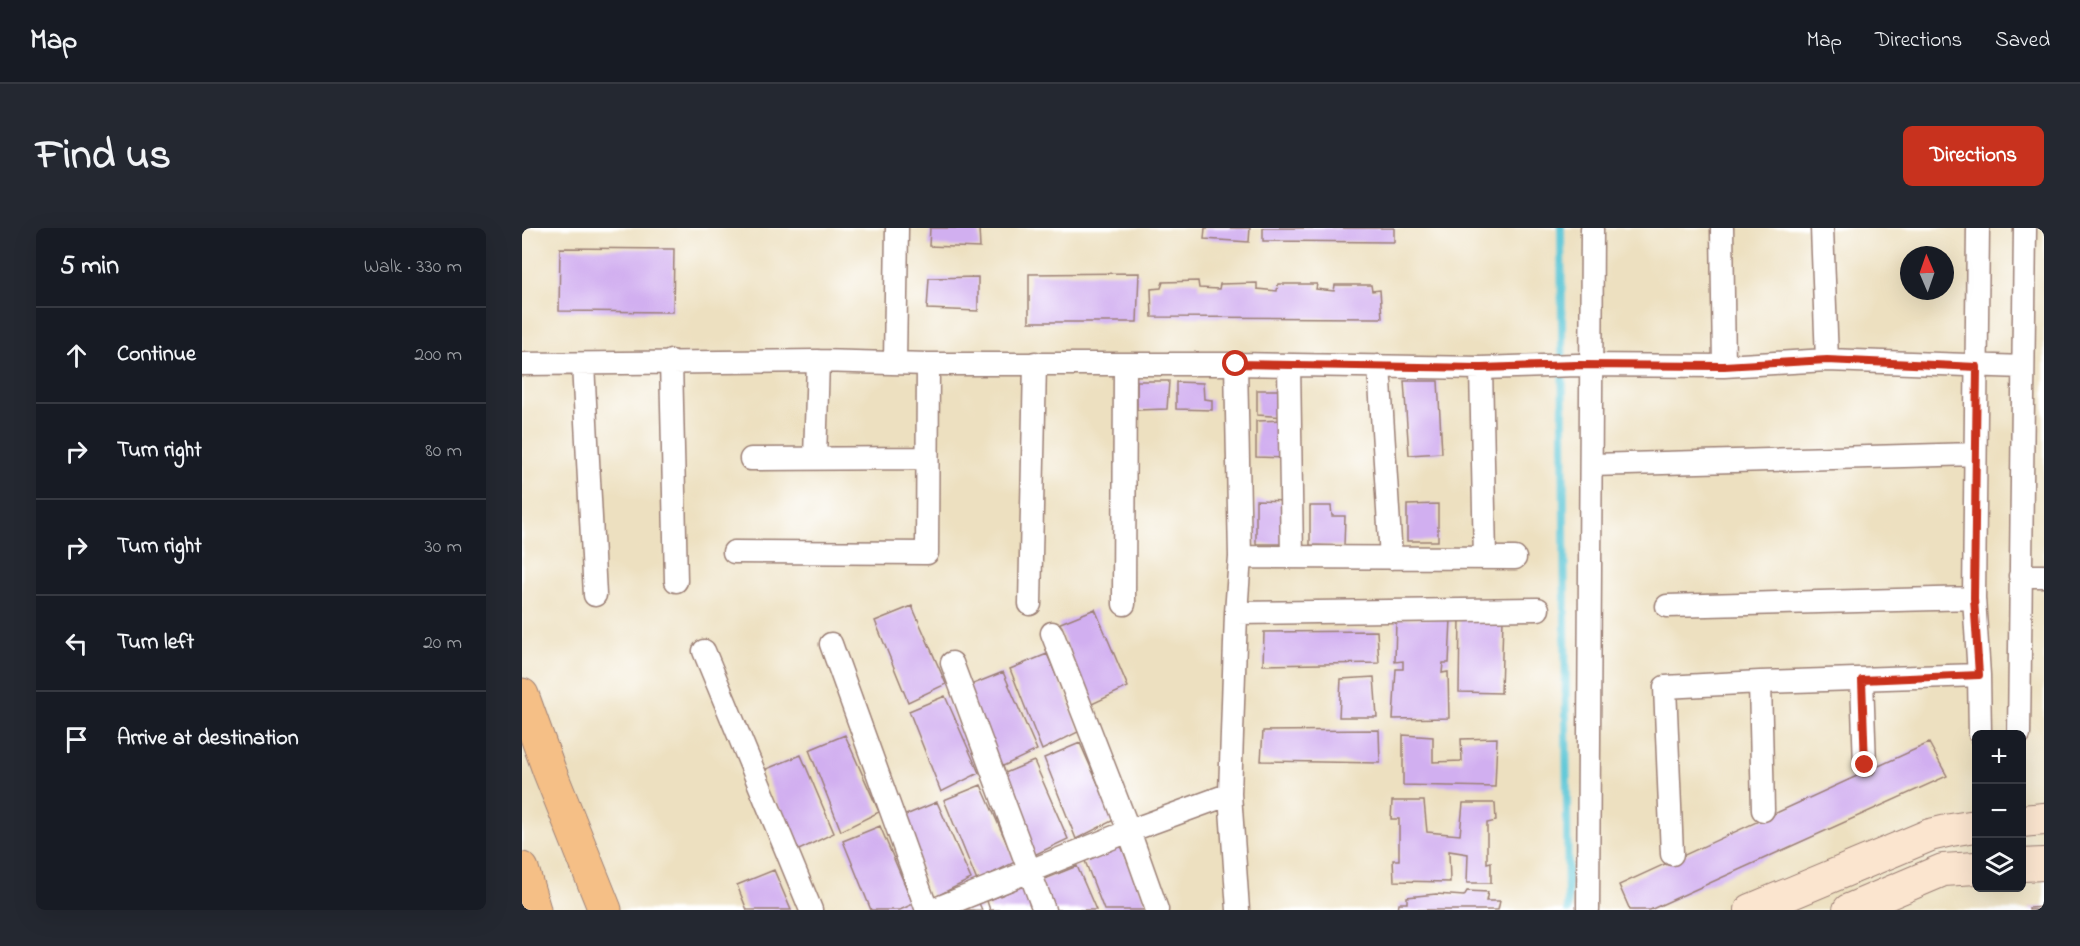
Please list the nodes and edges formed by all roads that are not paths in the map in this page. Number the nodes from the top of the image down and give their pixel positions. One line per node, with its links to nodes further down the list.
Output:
1 (897, 228): 10 (street)
2 (1592, 228): 18 (street)
3 (1722, 228): 20 (street)
4 (1822, 228): 7 (street)
5 (1978, 228): 21 (street)
6 (2025, 228): 22 (street)
7 (1827, 360): 20 (street); 21 (street)
8 (671, 361): 9 (street); 13 (street); 37 (street)
9 (818, 361): 10 (street); 25 (street)
10 (895, 362): 14 (street)
11 (1035, 363): 14 (street); 15 (street); 40 (street)
12 (522, 364): 13 (street)
13 (583, 364): 38 (street)
14 (928, 364): 26 (street)
15 (1125, 364): 16 (street); 41 (street)
16 (1236, 364): 17 (street); 30 (street)
17 (1289, 365): 19 (street); 31 (street)
18 (1585, 365): 20 (street); 23 (street); 28 (street)
19 (1379, 366): 23 (street); 32 (street)
20 (1724, 366)
21 (1977, 367): 22 (street); 24 (street)
22 (2024, 367): 35 (street)
23 (1481, 368): 33 (street)
24 (1975, 454): 28 (street); 39 (street)
25 (815, 458): 26 (street); 27 (street)
26 (926, 458): 29 (street)
27 (751, 459)
28 (1592, 465): 77 (street)
29 (734, 552)
30 (1240, 557): 31 (street); 44 (street)
31 (1292, 557): 32 (street)
32 (1391, 558): 33 (street)
33 (1485, 558): 34 (street)
34 (1515, 558)
35 (2020, 576): 36 (street); 54 (street)
36 (2044, 576)
37 (676, 581)
38 (595, 595)
39 (1974, 598): 42 (street); 49 (street)
40 (1030, 604)
41 (1124, 604)
42 (1666, 606)
43 (1538, 609): 44 (street)
44 (1236, 613): 56 (street)
45 (1052, 633): 61 (street)
46 (831, 644): 72 (street)
47 (704, 651): 71 (street)
48 (952, 663): 67 (street)
49 (1979, 675): 50 (street); 53 (street)
50 (1862, 680): 51 (street); 55 (street)
51 (1760, 682): 57 (street); 62 (street)
52 (522, 695): 70 (highway)
53 (1980, 730)
54 (2019, 730)
55 (1865, 765)
56 (1230, 794): 61 (street); 76 (street)
57 (1763, 810)
58 (2044, 819): 59 (main road)
59 (2026, 821)
60 (1972, 827): 78 (main road)
61 (1130, 831): 67 (street); 75 (street)
62 (1672, 854)
63 (2044, 864): 64 (main road)
64 (2026, 865)
65 (1972, 868): 68 (main road)
66 (522, 869): 69 (highway)
67 (1029, 872): 73 (street); 74 (street)
68 (1883, 903): 79 (main road)
69 (534, 910)
70 (605, 910)
71 (811, 910)
72 (927, 910)
73 (933, 910)
74 (1044, 910)
75 (1157, 910)
76 (1238, 910)
77 (1588, 910)
78 (1751, 910)
79 (1849, 910)

